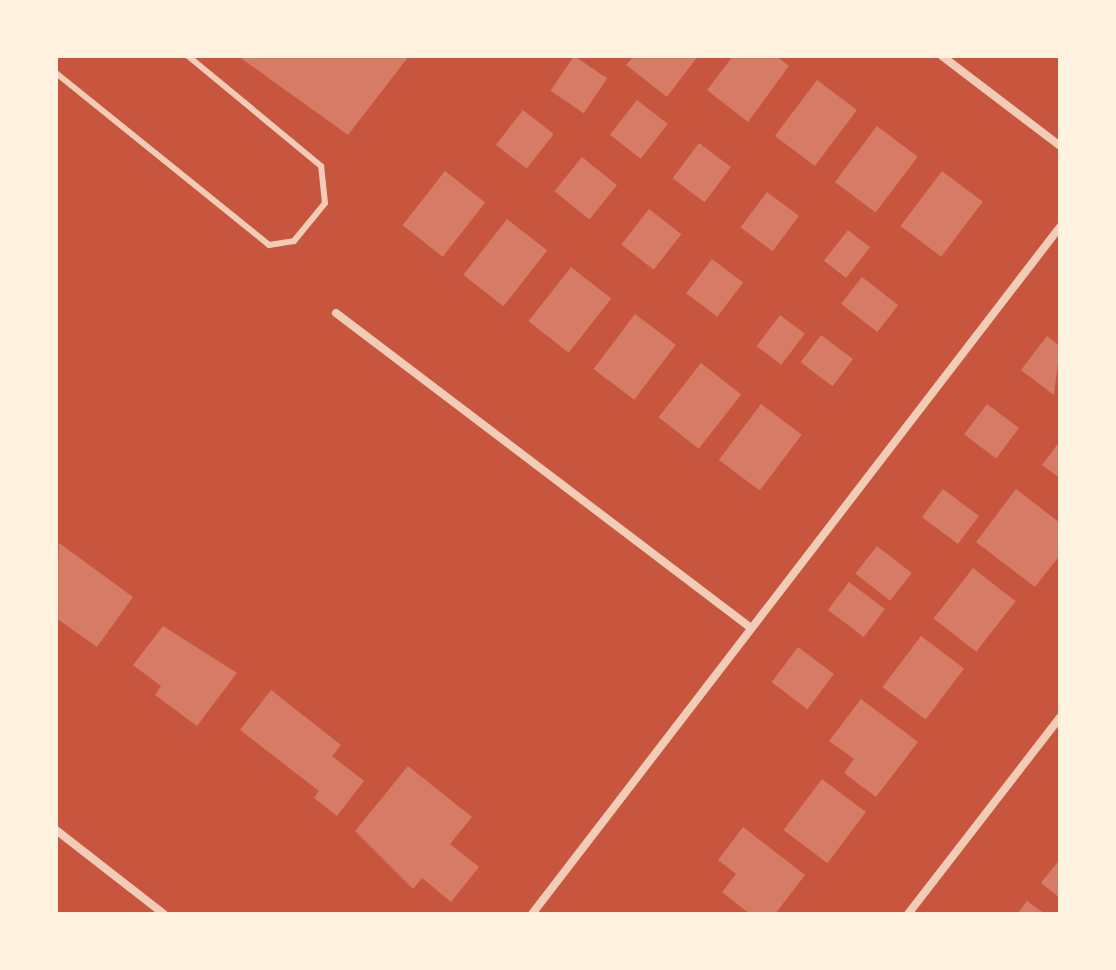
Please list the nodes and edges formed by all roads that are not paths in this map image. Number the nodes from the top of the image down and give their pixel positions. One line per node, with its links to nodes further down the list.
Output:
1 (188, 56): 3 (lane)
2 (942, 56): 4 (street)
3 (56, 73)
4 (1060, 146)
5 (1060, 227): 7 (street)
6 (336, 313): 7 (street)
7 (751, 628): 11 (street)
8 (1060, 717): 12 (street)
9 (56, 830): 10 (street)
10 (164, 914)
11 (532, 914)
12 (908, 914)

